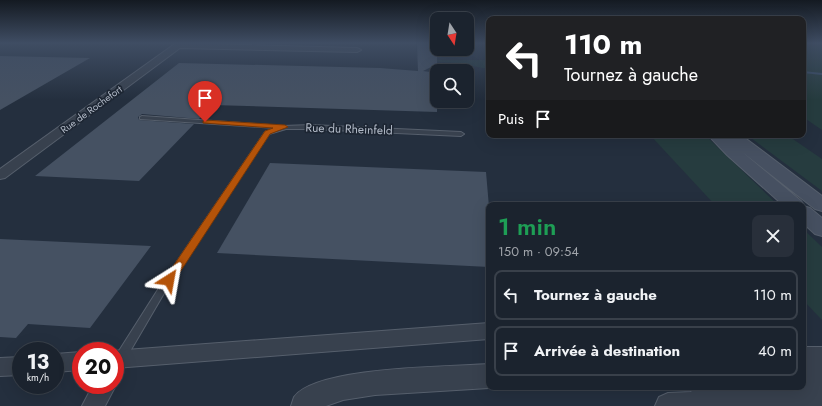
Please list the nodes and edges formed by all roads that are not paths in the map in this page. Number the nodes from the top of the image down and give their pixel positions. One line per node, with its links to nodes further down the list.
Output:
1 (155, 62): 7 (street, Rue de Rochefort)
2 (142, 118): 3 (lane)
3 (285, 127): 4 (lane, Rue du Rheinfeld); 13 (lane, Rue du Rheinfeld)
4 (461, 134)
5 (719, 138): 8 (main road)
6 (735, 138): 9 (main road)
7 (0, 175)
8 (791, 202)
9 (822, 205)
10 (806, 215): 11 (main road)
11 (822, 228)
12 (486, 331): 16 (street, Rue du Rheinfeld)
13 (124, 351)
14 (806, 358): 15 (street)
15 (822, 358)
16 (124, 361)
17 (12, 366): 18 (street)
18 (0, 367)
19 (486, 376): 26 (street)
20 (822, 376): 21 (street)
21 (806, 377)
22 (731, 390): 28 (street)
23 (99, 394): 25 (street)
24 (822, 400): 28 (street)
25 (92, 406)
26 (304, 406)
27 (668, 406): 28 (street)
28 (675, 406)

